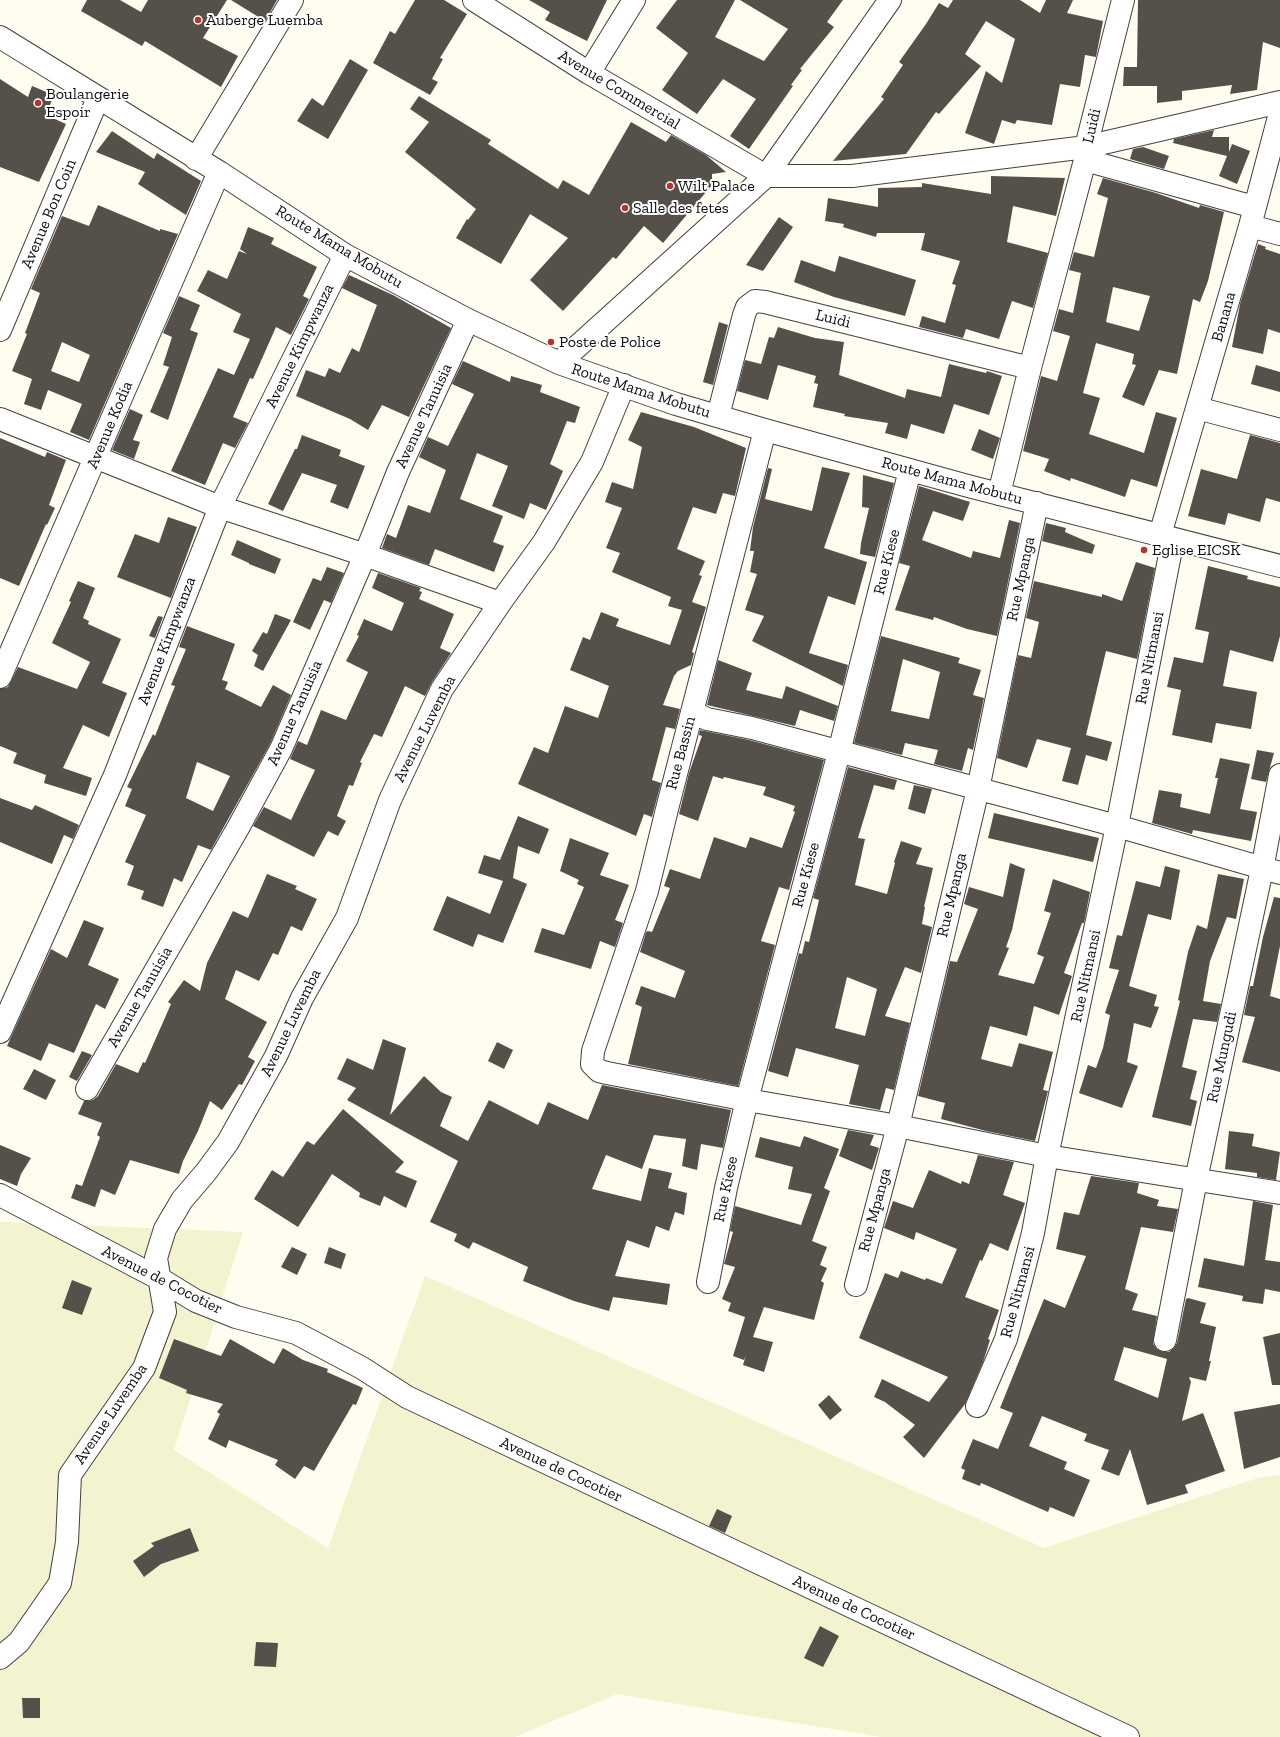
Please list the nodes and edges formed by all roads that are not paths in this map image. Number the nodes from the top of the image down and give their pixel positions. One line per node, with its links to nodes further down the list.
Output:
1 (292, 0): 12 (street)
2 (474, 0): 7 (street, Avenue Commercial)
3 (634, 0): 7 (street)
4 (890, 0): 14 (street)
5 (1123, 0): 11 (street, Luidi)
6 (0, 37): 8 (street, Route Mama Mobutu)
7 (589, 73): 14 (street, Avenue Commercial)
8 (98, 98): 12 (street, Route Mama Mobutu); 19 (street, Avenue Bon Coin)
9 (1280, 102): 11 (street)
10 (1280, 113): 15 (street, Banana)
11 (1086, 153): 14 (street); 15 (street); 21 (street, Luidi)
12 (196, 159): 13 (street, Route Mama Mobutu)
13 (219, 172): 17 (street, Route Mama Mobutu); 28 (street, Avenue Kodia)
14 (766, 176): 20 (street)
15 (1252, 216): 16 (street); 23 (street, Banana)
16 (1280, 234)
17 (345, 255): 18 (street, Route Mama Mobutu); 32 (street, Avenue Kimpwanza)
18 (468, 320): 20 (street, Route Mama Mobutu); 34 (street, Avenue Tanuisia)
19 (0, 330)
20 (559, 363): 22 (street, Route Mama Mobutu)
21 (1030, 368): 24 (street, Luidi); 30 (street, Luidi)
22 (624, 385): 24 (street, Route Mama Mobutu); 36 (street, Avenue Luvemba)
23 (1198, 408): 27 (street); 33 (street, Banana)
24 (718, 416): 26 (street, Route Mama Mobutu)
25 (0, 419): 28 (street)
26 (765, 430): 29 (street, Route Mama Mobutu); 38 (street, Rue Bassin)
27 (1280, 430)
28 (96, 457): 32 (street); 37 (street, Avenue Kodia)
29 (910, 470): 30 (street, Route Mama Mobutu); 39 (street, Rue Kiese)
30 (999, 494): 31 (street, Route Mama Mobutu)
31 (1037, 504): 33 (street, Route Mama Mobutu); 41 (street, Rue Mpanga)
32 (220, 507): 34 (street); 44 (street, Avenue Kimpwanza)
33 (1167, 537): 35 (street, Route Mama Mobutu); 42 (street, Rue Nitmansi)
34 (365, 555): 36 (street); 45 (street, Avenue Tanuisia)
35 (1280, 566)
36 (500, 603): 52 (street, Avenue Luvemba)
37 (0, 676)
38 (692, 712): 39 (street); 46 (street, Rue Bassin)
39 (839, 752): 41 (street); 46 (street, Rue Kiese)
40 (1280, 775): 43 (street, Rue Mungudi)
41 (978, 789): 42 (street); 47 (street, Rue Mpanga)
42 (1118, 826): 43 (street); 48 (street, Rue Nitmansi)
43 (1271, 871): 49 (street, Rue Mungudi)
44 (0, 1032)
45 (86, 1089)
46 (747, 1100): 47 (street); 53 (street, Rue Kiese)
47 (898, 1126): 48 (street); 54 (street, Rue Mpanga)
48 (1047, 1156): 49 (street); 56 (street, Rue Nitmansi)
49 (1196, 1180): 50 (street); 55 (street, Rue Mungudi)
50 (1280, 1193)
51 (0, 1195): 52 (street, Avenue de Cocotier)
52 (160, 1279): 57 (street, Avenue Luvemba); 58 (street, Avenue de Cocotier)
53 (708, 1282)
54 (856, 1285)
55 (1165, 1340)
56 (978, 1406)
57 (0, 1658)
58 (1128, 1737)

